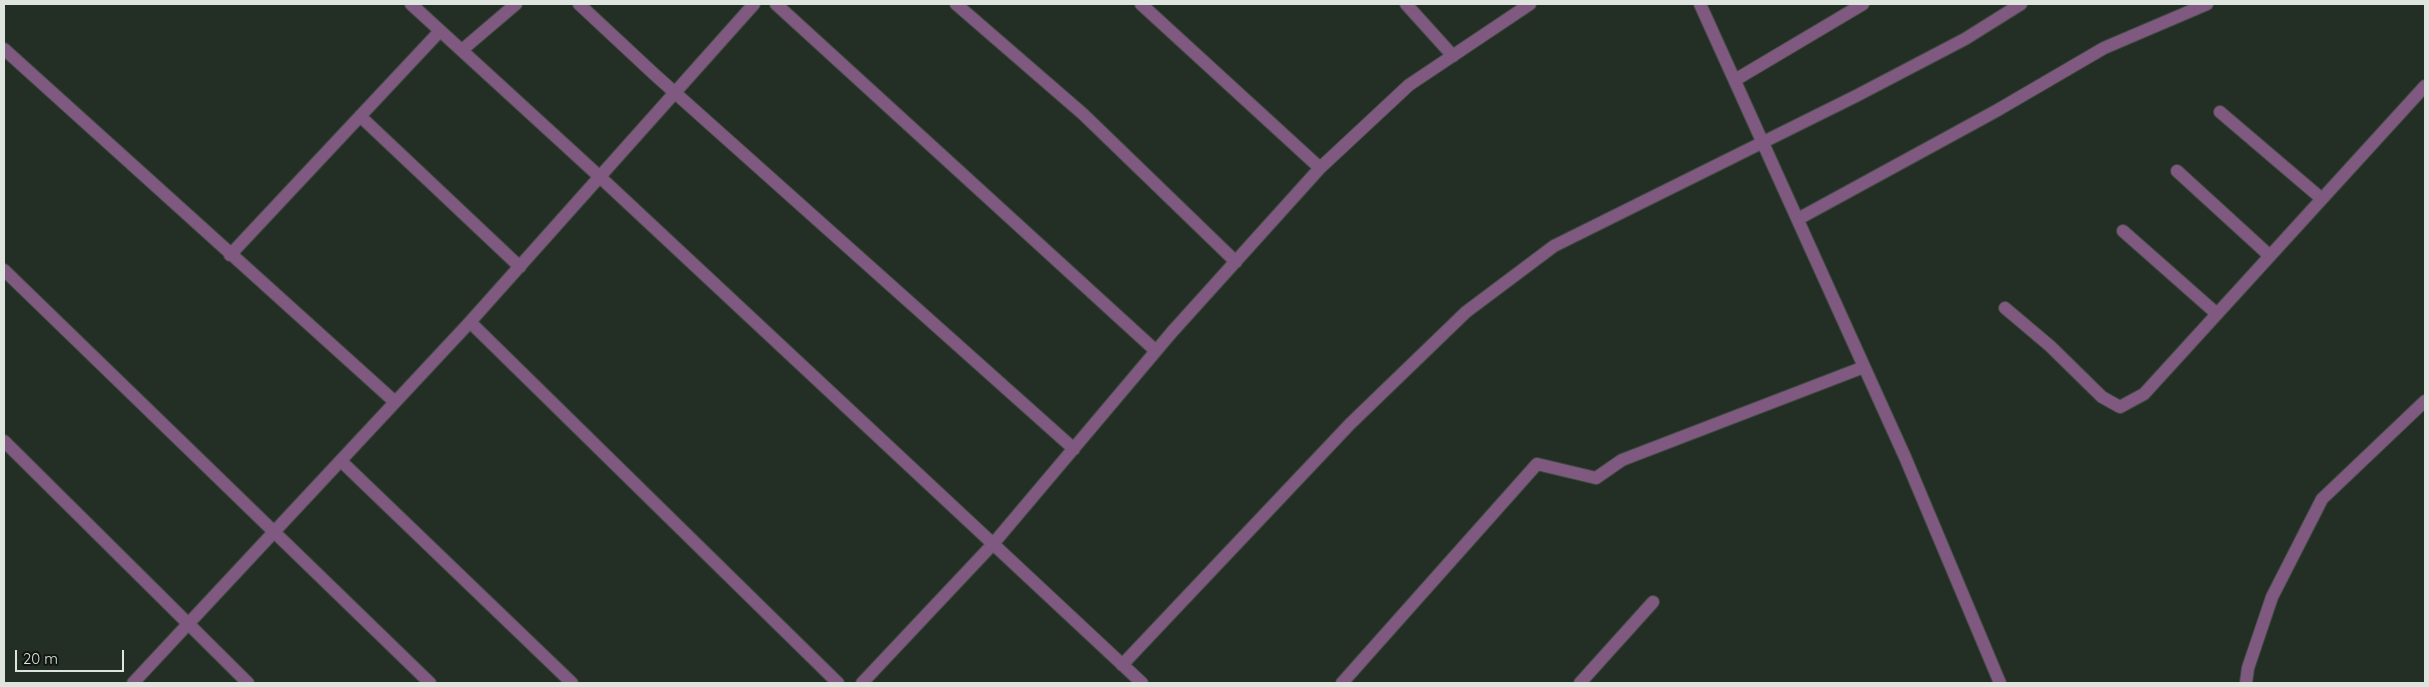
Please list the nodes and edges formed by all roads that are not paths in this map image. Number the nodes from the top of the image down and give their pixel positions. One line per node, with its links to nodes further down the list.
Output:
1 (411, 4): 14 (street)
2 (516, 4): 16 (street)
3 (579, 4): 20 (street)
4 (754, 4): 20 (street)
5 (776, 4): 38 (street)
6 (956, 4): 32 (street)
7 (1141, 4): 24 (street)
8 (1406, 4): 17 (street)
9 (1530, 4): 17 (street)
10 (1700, 4): 18 (street)
11 (1863, 4): 18 (street)
12 (2021, 4): 23 (street)
13 (2207, 4): 28 (street)
14 (440, 31): 16 (street); 22 (street)
15 (4, 49): 30 (street)
16 (462, 50): 26 (street)
17 (1452, 56): 24 (street)
18 (1735, 80): 23 (street)
19 (2425, 86): 27 (street)
20 (675, 92): 26 (street); 43 (street)
21 (2220, 112): 27 (street)
22 (360, 116): 30 (street); 33 (street)
23 (1763, 141): 28 (street); 49 (street)
24 (1320, 168): 32 (street)
25 (2177, 172): 31 (street)
26 (600, 177): 33 (street); 46 (street)
27 (2322, 199): 31 (street)
28 (1798, 219): 39 (street)
29 (2123, 231): 36 (street)
30 (230, 255): 41 (street)
31 (2270, 256): 36 (street)
32 (1236, 262): 38 (street)
33 (520, 267): 37 (street)
34 (4, 270): 45 (street)
35 (2005, 308): 36 (street)
36 (2217, 314)
37 (470, 322): 41 (street); 54 (street)
38 (1156, 351): 43 (street)
39 (1864, 366): 57 (street); 59 (street)
40 (2425, 401): 60 (street)
41 (395, 402): 44 (street)
42 (4, 441): 48 (street)
43 (1074, 449): 46 (street)
44 (341, 460): 45 (street); 53 (street)
45 (273, 532): 48 (street); 52 (street)
46 (993, 544): 49 (street); 55 (street)
47 (1653, 602): 58 (street)
48 (189, 624): 50 (street); 51 (street)
49 (1122, 664): 56 (street)
50 (134, 683)
51 (248, 683)
52 (430, 683)
53 (572, 683)
54 (838, 683)
55 (862, 683)
56 (1142, 683)
57 (1342, 683)
58 (1580, 683)
59 (2000, 683)
60 (2246, 683)

